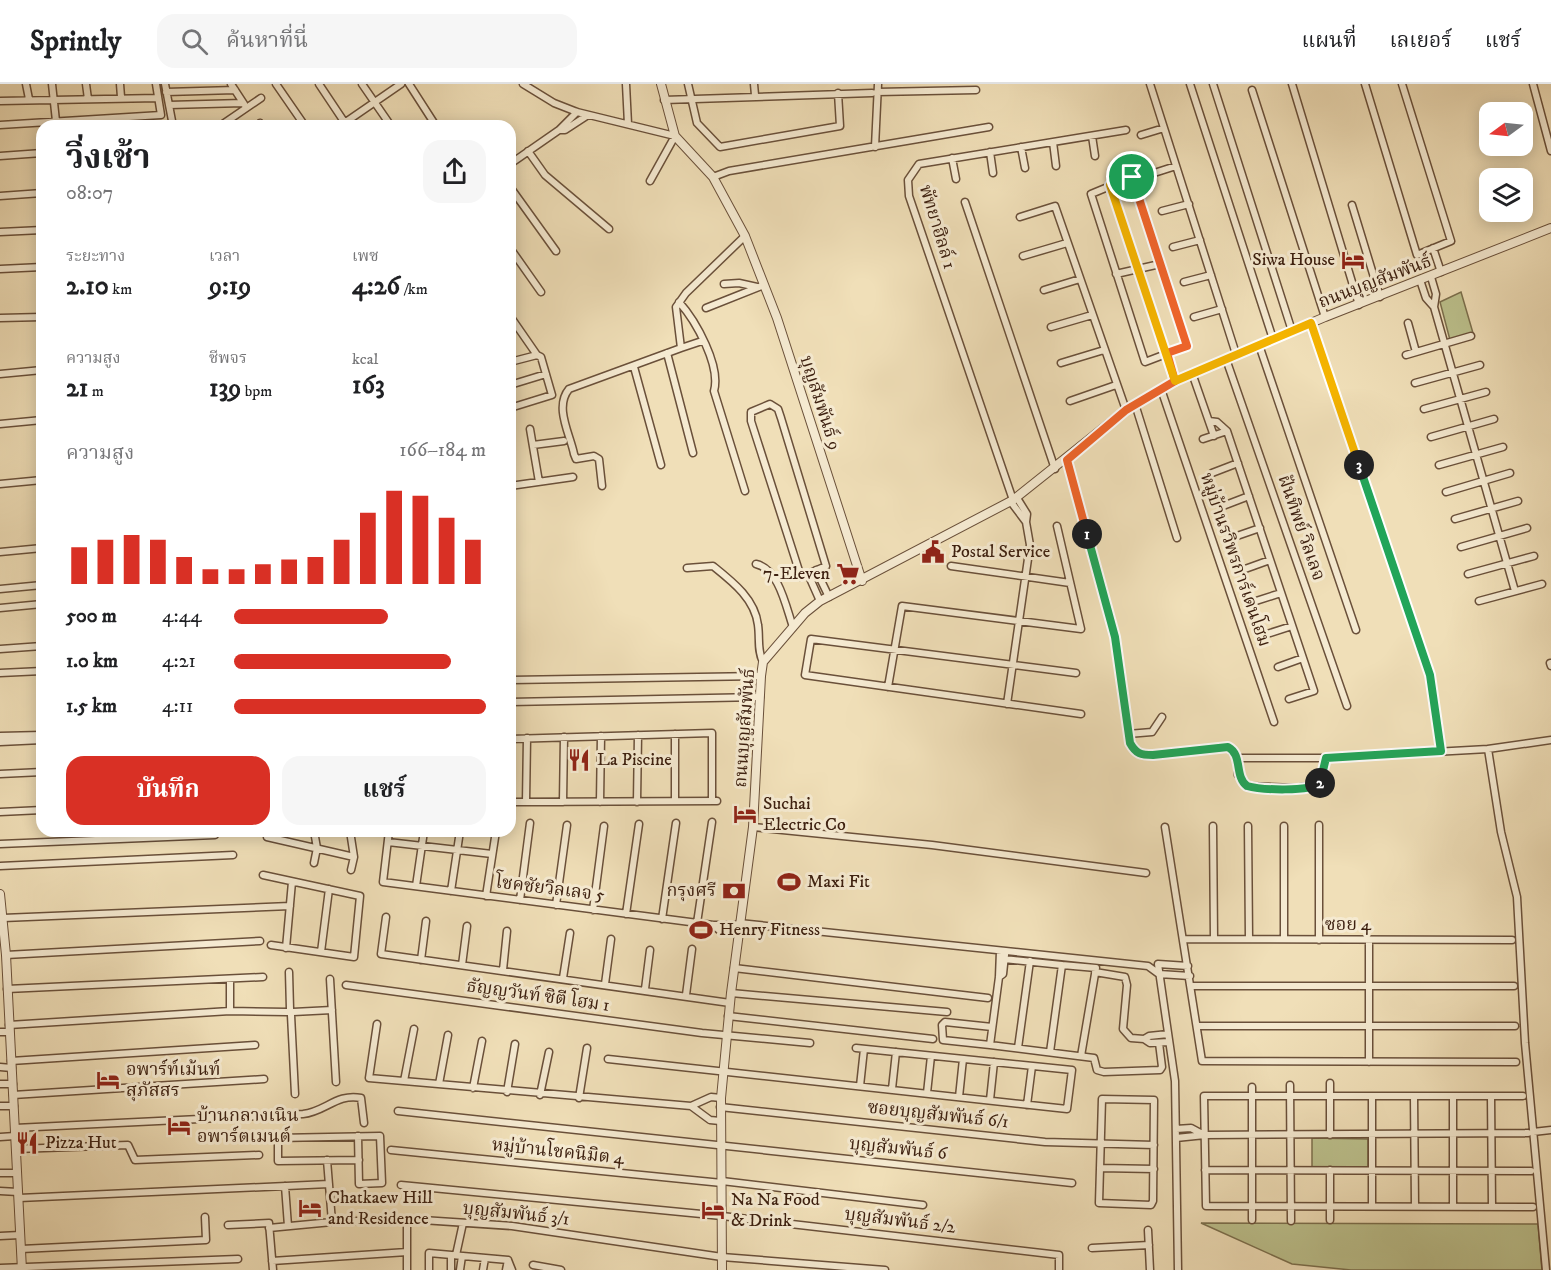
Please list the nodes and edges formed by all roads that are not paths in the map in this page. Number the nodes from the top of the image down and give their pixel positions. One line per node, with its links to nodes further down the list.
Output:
1 (26, 84): 37 (street)
2 (52, 84): 38 (street)
3 (86, 84): 39 (street)
4 (120, 84): 34 (street)
5 (156, 84): 35 (street)
6 (165, 84): 29 (street)
7 (276, 84): 52 (street)
8 (319, 84): 53 (street)
9 (363, 84): 43 (street)
10 (401, 84): 43 (street)
11 (409, 84): 56 (street)
12 (523, 84): 46 (street)
13 (626, 84): 58 (street)
14 (661, 84): 42 (street)
15 (688, 84): 40 (street)
16 (754, 84): 33 (street)
17 (815, 84): 30 (street)
18 (878, 84): 32 (street)
19 (1150, 84): 61 (street)
20 (1190, 84): 139 (street)
21 (1213, 84): 137 (street)
22 (1292, 84): 124 (street)
23 (1365, 84): 103 (street)
24 (1402, 84): 103 (street)
25 (1533, 84): 71 (street)
26 (233, 87): 29 (street); 45 (street)
27 (976, 90): 32 (street)
28 (1252, 90): 131 (street)
29 (166, 92): 44 (street)
30 (816, 93): 31 (street); 33 (street)
31 (838, 93): 32 (street); 40 (street)
32 (875, 93): 68 (street)
33 (754, 95): 40 (street)
34 (121, 97): 35 (street); 39 (street)
35 (158, 98): 49 (street)
36 (261, 98): 45 (street)
37 (29, 99): 38 (street); 41 (street)
38 (54, 99): 39 (street); 48 (street)
39 (88, 99)
40 (690, 99): 42 (street)
41 (0, 100)
42 (664, 100): 65 (street)
43 (375, 102): 54 (street); 55 (street)
44 (169, 105): 45 (street); 50 (street)
45 (245, 105): 51 (street)
46 (577, 112): 47 (street); 62 (street)
47 (588, 115): 58 (street); 62 (street)
48 (56, 120)
49 (74, 120)
50 (172, 120)
51 (227, 120)
52 (300, 120)
53 (341, 120)
54 (351, 120)
55 (387, 120)
56 (432, 120)
57 (36, 122): 59 (street)
58 (628, 123): 65 (street)
59 (0, 125)
60 (989, 128): 68 (street)
61 (1164, 128): 64 (street); 78 (street)
62 (559, 130): 70 (street)
63 (1126, 130): 66 (street, พัทยาฮิลล์ 1)
64 (1141, 135)
65 (675, 136): 83 (street, บุญสัมพันธ์ 9); 85 (street)
66 (1092, 136): 67 (street, พัทยาฮิลล์ 1); 75 (street)
67 (1053, 142): 69 (street, พัทยาฮิลล์ 1); 79 (street)
68 (875, 147): 83 (street)
69 (1021, 147): 73 (street, พัทยาฮิลล์ 1); 80 (street)
70 (528, 151): 77 (street); 96 (street)
71 (1551, 151)
72 (36, 153): 74 (street)
73 (990, 153): 76 (street, พัทยาฮิลล์ 1); 81 (street)
74 (0, 156)
75 (1095, 156)
76 (952, 158): 84 (street); 205 (street, พัทยาฮิลล์ 1)
77 (516, 160)
78 (1176, 165): 82 (street); 91 (street)
79 (1056, 166)
80 (1025, 168)
81 (993, 174)
82 (1151, 174)
83 (713, 177): 99 (street, บุญสัมพันธ์ 9)
84 (956, 179)
85 (650, 181)
86 (1110, 185): 107 (street); 110 (street); 112 (street)
87 (36, 193): 89 (street)
88 (516, 195): 104 (street)
89 (0, 196)
90 (965, 201): 192 (street)
91 (1189, 204): 93 (street); 100 (street)
92 (1352, 206): 122 (street)
93 (1162, 211)
94 (1020, 217): 101 (street)
95 (1551, 228): 111 (street, ถนนบุญสัมพันธ์)
96 (609, 229)
97 (36, 230): 98 (street)
98 (0, 232)
99 (745, 236): 119 (street, บุญสัมพันธ์ 9); 123 (street)
100 (1200, 240): 102 (street); 113 (street)
101 (1067, 243): 105 (street); 115 (street)
102 (1173, 247)
103 (1433, 248): 111 (street)
104 (556, 251)
105 (1023, 256)
106 (516, 257): 121 (street)
107 (1160, 264): 110 (street); 147 (street)
108 (36, 267): 109 (street)
109 (0, 269)
110 (1138, 269): 112 (street); 147 (street)
111 (1442, 272): 114 (street, ถนนบุญสัมพันธ์)
112 (1116, 274): 147 (street)
113 (1211, 275): 117 (street); 127 (street)
114 (1431, 277): 116 (street, ถนนบุญสัมพันธ์); 125 (street)
115 (1080, 279): 120 (street); 128 (street)
116 (1420, 280): 122 (street, ถนนบุญสัมพันธ์); 125 (street)
117 (1184, 282)
118 (724, 284): 119 (street)
119 (761, 286): 126 (street); 230 (street, บุญสัมพันธ์ 9)
120 (1044, 290)
121 (541, 292)
122 (1380, 297): 124 (street, ถนนบุญสัมพันธ์)
123 (679, 302): 140 (street); 143 (street)
124 (1359, 305): 131 (street, ถนนบุญสัมพันธ์)
125 (1434, 307): 141 (street)
126 (706, 308)
127 (1222, 309): 130 (street); 148 (street)
128 (1092, 315): 136 (street); 144 (street)
129 (36, 317): 132 (street)
130 (1194, 317)
131 (1325, 317): 133 (street, ถนนบุญสัมพันธ์)
132 (0, 318)
133 (1311, 323): 137 (street, ถนนบุญสัมพันธ์); 282 (street)
134 (1408, 323): 145 (street)
135 (516, 325): 149 (street)
136 (1052, 327)
137 (1292, 331): 139 (street, ถนนบุญสัมพันธ์)
138 (1471, 336): 141 (street)
139 (1273, 339): 142 (street, ถนนบุญสัมพันธ์)
140 (702, 341): 143 (street); 202 (street)
141 (1445, 344): 145 (street); 157 (street)
142 (1259, 345): 148 (street, ถนนบุญสัมพันธ์); 246 (street)
143 (681, 348): 146 (street)
144 (1104, 350): 153 (street); 164 (street)
145 (1416, 352): 150 (street)
146 (667, 353): 155 (street); 186 (street)
147 (1167, 353): 161 (street)
148 (1236, 354): 151 (street, ถนนบุญสัมพันธ์)
149 (537, 355): 152 (street); 160 (street)
150 (1406, 355)
151 (1226, 359): 158 (street, ถนนบุญสัมพันธ์); 265 (street, ฝันทิพย์ วิลเลจ)
152 (516, 360)
153 (1061, 363)
154 (1480, 364): 157 (street)
155 (634, 367): 190 (street); 201 (street)
156 (36, 371): 159 (street)
157 (1453, 372): 163 (street); 167 (street)
158 (1192, 373): 161 (street, ถนนบุญสัมพันธ์); 175 (street)
159 (0, 374)
160 (546, 374): 162 (street); 170 (street)
161 (1175, 381): 165 (street, ถนนบุญสัมพันธ์)
162 (516, 383)
163 (1415, 383)
164 (1116, 385): 168 (street); 172 (street)
165 (1161, 389): 169 (street, ถนนบุญสัมพันธ์); 268 (street, หมู่บ้านรวิพรการ์เดนโฮม)
166 (1486, 392): 167 (street)
167 (1460, 399): 171 (street); 177 (street)
168 (1070, 401)
169 (1135, 404): 172 (street, ถนนบุญสัมพันธ์); 215 (street)
170 (516, 406)
171 (1424, 409)
172 (1126, 410): 188 (street, ถนนบุญสัมพันธ์)
173 (1494, 419): 177 (street)
174 (36, 421): 176 (street)
175 (1209, 421): 179 (street); 180 (street)
176 (0, 424)
177 (1468, 426): 181 (street); 187 (street)
178 (530, 429): 184 (street)
179 (1227, 431): 180 (street); 189 (street)
180 (1214, 436): 182 (street)
181 (1431, 437)
182 (1203, 439)
183 (564, 441): 184 (street)
184 (533, 445): 197 (street)
185 (1503, 447): 187 (street)
186 (693, 453)
187 (1476, 454): 191 (street); 198 (street)
188 (1067, 460): 192 (street, ถนนบุญสัมพันธ์); 270 (street)
189 (1238, 463): 193 (street); 204 (street)
190 (661, 465)
191 (1439, 465)
192 (1055, 469): 205 (street, ถนนบุญสัมพันธ์)
193 (1212, 473)
194 (1510, 473): 198 (street)
195 (573, 477): 197 (street)
196 (36, 481): 199 (street)
197 (539, 482): 200 (street)
198 (1484, 482): 203 (street); 208 (street)
199 (0, 484)
200 (516, 485)
201 (602, 486)
202 (745, 491)
203 (1446, 492)
204 (1249, 496): 207 (street); 211 (street)
205 (1014, 500): 229 (street); 230 (street, ถนนบุญสัมพันธ์)
206 (1518, 501): 208 (street)
207 (1223, 506)
208 (1491, 509): 209 (street); 213 (street)
209 (1455, 519)
210 (1057, 526): 231 (street)
211 (1260, 528): 214 (street); 220 (street)
212 (1527, 528): 213 (street)
213 (1499, 536): 216 (street); 222 (street)
214 (1234, 537)
215 (1177, 538)
216 (1461, 547)
217 (36, 549): 218 (street)
218 (0, 552)
219 (1534, 556): 222 (street)
220 (1270, 560): 225 (street); 236 (street)
221 (756, 564): 245 (street)
222 (1507, 564): 228 (street); 235 (street)
223 (951, 566): 229 (street)
224 (687, 568): 252 (street)
225 (1245, 569)
226 (816, 570): 227 (street); 227 (street); 237 (street)
227 (808, 574): 238 (street)
228 (1468, 574)
229 (1025, 576): 231 (street); 243 (street)
230 (862, 581): 237 (street, ถนนบุญสัมพันธ์)
231 (1070, 583): 243 (street)
232 (1542, 584): 235 (street)
233 (36, 586): 234 (street)
234 (0, 589)
235 (1515, 591): 240 (street)
236 (1281, 592): 239 (street); 244 (street)
237 (829, 597): 238 (street, ถนนบุญสัมพันธ์)
238 (820, 601): 245 (street, ถนนบุญสัมพันธ์)
239 (1256, 601)
240 (1479, 601)
241 (36, 605): 242 (street)
242 (0, 608)
243 (1019, 619): 250 (street); 253 (street)
244 (1292, 626): 247 (street); 251 (street)
245 (793, 627): 252 (street, ถนนบุญสัมพันธ์)
246 (1356, 630)
247 (1267, 634)
248 (36, 646): 249 (street)
249 (0, 649)
250 (894, 650): 253 (street); 260 (street); 260 (street)
251 (1303, 658): 254 (street); 262 (street)
252 (763, 662): 258 (street, ถนนบุญสัมพันธ์)
253 (1012, 664): 257 (street); 264 (street)
254 (1278, 667)
255 (36, 670): 256 (street)
256 (0, 673)
257 (1076, 673)
258 (761, 676): 259 (street); 261 (street, ถนนบุญสัมพันธ์)
259 (516, 681)
260 (888, 687): 264 (street)
261 (760, 697): 263 (street); 302 (street, ถนนบุญสัมพันธ์)
262 (1289, 699)
263 (516, 702)
264 (1007, 704): 266 (street)
265 (1347, 706)
266 (1082, 714)
267 (1162, 717): 270 (street)
268 (1274, 722)
269 (675, 734): 272 (street); 287 (street); 287 (street)
270 (1128, 734): 283 (street)
271 (36, 735): 273 (street)
272 (638, 735): 274 (street); 292 (street)
273 (0, 736)
274 (601, 736): 275 (street); 291 (street)
275 (564, 737): 276 (street); 290 (street)
276 (527, 738): 277 (street); 289 (street)
277 (516, 739)
278 (36, 740): 280 (street)
279 (1551, 740): 281 (street)
280 (0, 742)
281 (1488, 749): 282 (street); 477 (street)
282 (1441, 751): 284 (street)
283 (1237, 758): 284 (street); 284 (street)
284 (1326, 758)
285 (36, 772): 286 (street)
286 (0, 774)
287 (675, 801): 292 (street)
288 (516, 802): 289 (street)
289 (526, 802): 290 (street)
290 (562, 802): 291 (street)
291 (600, 802): 292 (street)
292 (638, 802)
293 (36, 810): 294 (street)
294 (0, 813)
295 (712, 822): 344 (street)
296 (531, 823): 335 (street)
297 (676, 823): 342 (street)
298 (639, 824): 339 (street)
299 (567, 825): 336 (street)
300 (1319, 825): 355 (street)
301 (604, 826): 338 (street)
302 (753, 826): 327 (street); 346 (street, ถนนบุญสัมพันธ์)
303 (1213, 826): 352 (street)
304 (1248, 826): 353 (street)
305 (1284, 826): 354 (street)
306 (1165, 827): 351 (street)
307 (150, 837): 317 (street)
308 (267, 837): 315 (street)
309 (315, 837): 319 (street)
310 (351, 837): 323 (street)
311 (388, 837): 316 (street)
312 (423, 837): 318 (street)
313 (459, 837): 320 (street)
314 (495, 837): 321 (street)
315 (278, 839): 319 (street)
316 (388, 842): 318 (street); 330 (street, โชคชัยวิลเลจ 5)
317 (0, 844)
318 (422, 846): 320 (street); 330 (street)
319 (317, 848): 323 (street); 324 (street)
320 (457, 850): 321 (street); 332 (street)
321 (492, 854): 334 (street)
322 (233, 855): 325 (street)
323 (354, 857): 326 (street)
324 (314, 862)
325 (0, 866)
326 (351, 870)
327 (1146, 873)
328 (263, 875): 329 (street)
329 (292, 882): 331 (street); 337 (street)
330 (416, 886): 332 (street, โชคชัยวิลเลจ 5)
331 (329, 889): 364 (street); 364 (street)
332 (451, 891): 334 (street, โชคชัยวิลเลจ 5)
333 (0, 894): 341 (street)
334 (486, 896): 335 (street, โชคชัยวิลเลจ 5)
335 (520, 900): 336 (street, โชคชัยวิลเลจ 5)
336 (556, 905): 338 (street, โชคชัยวิลเลจ 5)
337 (290, 906): 341 (street); 360 (street)
338 (593, 910): 339 (street, โชคชัยวิลเลจ 5)
339 (626, 914): 342 (street, โชคชัยวิลเลจ 5)
340 (386, 917): 367 (street)
341 (3, 918): 347 (street)
342 (663, 919): 344 (street, โชคชัยวิลเลจ 5)
343 (426, 921): 367 (street)
344 (697, 923): 346 (street, โชคชัยวิลเลจ 5)
345 (467, 926): 369 (street)
346 (739, 927): 363 (street, โชคชัยวิลเลจ 5); 372 (street, ถนนบุญสัมพันธ์)
347 (2, 929): 365 (street)
348 (507, 931): 373 (street)
349 (570, 933): 381 (street)
350 (611, 939): 383 (street)
351 (1185, 939): 352 (street, ซอย 4); 371 (street)
352 (1214, 939): 353 (street, ซอย 4)
353 (1249, 939): 354 (street, ซอย 4)
354 (1284, 939): 355 (street, ซอย 4)
355 (1319, 940): 356 (street, ซอย 4)
356 (1369, 940): 357 (street, ซอย 4); 388 (street)
357 (1512, 940)
358 (260, 941): 365 (street)
359 (272, 945): 360 (street)
360 (286, 948): 364 (street)
361 (692, 949): 390 (street)
362 (650, 950): 389 (street)
363 (1002, 951): 366 (street); 376 (street, โชคชัยวิลเลจ 5); 379 (street)
364 (321, 952)
365 (6, 955): 385 (street)
366 (1004, 959): 368 (street); 379 (street)
367 (421, 960): 369 (street)
368 (1030, 961): 370 (street); 421 (street)
369 (462, 965): 373 (street)
370 (1062, 965): 375 (street); 425 (street)
371 (1188, 966): 376 (street); 377 (street)
372 (734, 968): 391 (street, ถนนบุญสัมพันธ์); 392 (street)
373 (503, 970): 381 (street)
374 (289, 972): 396 (street)
375 (1095, 972): 411 (street); 427 (street)
376 (1159, 974): 377 (street, โชคชัยวิลเลจ 5); 407 (street)
377 (1190, 976): 386 (street)
378 (263, 977): 382 (street)
379 (999, 977): 403 (street)
380 (330, 978): 394 (street)
381 (563, 978): 383 (street)
382 (230, 980): 385 (street); 395 (street)
383 (605, 984): 389 (street)
384 (346, 985): 409 (street, ธัญญวันท์ ซิตี โฮม 1)
385 (5, 986): 393 (street)
386 (1191, 986): 388 (street); 400 (street)
387 (1514, 986): 388 (street)
388 (1369, 987): 401 (street)
389 (645, 989): 390 (street)
390 (686, 995): 391 (street)
391 (730, 998): 397 (street); 398 (street, ถนนบุญสัมพันธ์)
392 (988, 998)
393 (4, 1009): 404 (street)
394 (332, 1010): 396 (street); 439 (street)
395 (230, 1011): 396 (street); 404 (street)
396 (290, 1012): 451 (street)
397 (947, 1012)
398 (728, 1016): 409 (street, ถนนบุญสัมพันธ์); 410 (street)
399 (377, 1024): 438 (street)
400 (1197, 1026): 401 (street); 431 (street)
401 (1369, 1026): 402 (street); 431 (street)
402 (1515, 1026)
403 (992, 1027): 418 (street); 418 (street)
404 (10, 1028): 406 (street); 433 (street)
405 (414, 1029): 438 (street)
406 (0, 1032)
407 (1168, 1034): 411 (street); 413 (street)
408 (448, 1035): 443 (street)
409 (727, 1036): 414 (street, ธัญญวันท์ ซิตี โฮม 1); 436 (street, ถนนบุญสัมพันธ์)
410 (933, 1039)
411 (1144, 1039): 415 (street)
412 (482, 1041): 447 (street)
413 (1170, 1042): 415 (street); 474 (street)
414 (810, 1043)
415 (1159, 1043): 427 (street)
416 (515, 1044): 449 (street)
417 (255, 1045): 433 (street)
418 (990, 1045): 421 (street)
419 (587, 1048): 463 (street)
420 (856, 1048): 422 (street)
421 (1018, 1048): 425 (street)
422 (864, 1049): 424 (street); 445 (street)
423 (549, 1052): 453 (street)
424 (896, 1052): 426 (street); 448 (street)
425 (1050, 1052): 427 (street)
426 (931, 1056): 429 (street); 450 (street)
427 (1081, 1056)
428 (608, 1059): 436 (street)
429 (963, 1059): 430 (street); 462 (street)
430 (994, 1062): 434 (street); 465 (street)
431 (1369, 1062): 432 (street)
432 (1516, 1062)
433 (11, 1064): 435 (street); 442 (street)
434 (1032, 1066): 466 (street); 466 (street)
435 (0, 1067)
436 (723, 1070): 445 (street); 464 (street, ถนนบุญสัมพันธ์)
437 (264, 1080): 452 (street)
438 (404, 1081): 443 (street)
439 (336, 1082)
440 (1330, 1083): 456 (street)
441 (0, 1084): 442 (street)
442 (12, 1084): 452 (street)
443 (439, 1084): 447 (street)
444 (1290, 1085): 455 (street)
445 (860, 1086): 448 (street)
446 (1252, 1087): 454 (street)
447 (473, 1088): 449 (street)
448 (892, 1089): 450 (street)
449 (507, 1092): 453 (street)
450 (927, 1093): 462 (street)
451 (295, 1094)
452 (13, 1095): 468 (street)
453 (540, 1095): 463 (street)
454 (1252, 1096): 455 (street); 482 (street); 483 (street)
455 (1290, 1096): 456 (street); 484 (street)
456 (1330, 1096): 457 (street); 485 (street)
457 (1372, 1096): 458 (street); 478 (street)
458 (1414, 1096): 459 (street); 479 (street)
459 (1453, 1096): 460 (street); 480 (street)
460 (1491, 1096): 461 (street); 481 (street)
461 (1523, 1096)
462 (959, 1097): 465 (street)
463 (579, 1098): 469 (street)
464 (721, 1098): 469 (street); 470 (street, ถนนบุญสัมพันธ์)
465 (990, 1100): 466 (street)
466 (1027, 1105)
467 (0, 1106): 468 (street)
468 (14, 1106): 476 (street)
469 (691, 1106): 472 (street)
470 (720, 1107): 472 (street, ถนนบุญสัมพันธ์); 489 (street, ซอยบุญสัมพันธ์ 6/1)
471 (398, 1111): 491 (street, บุญสัมพันธ์ 6)
472 (720, 1121): 491 (street, ถนนบุญสัมพันธ์)
473 (364, 1123): 476 (street)
474 (1176, 1129): 482 (street); 488 (street)
475 (1551, 1130): 477 (street)
476 (15, 1132): 487 (street); 492 (street)
477 (1530, 1132): 481 (street); 551 (street)
478 (1372, 1134): 479 (street); 485 (street); 503 (street)
479 (1414, 1134): 480 (street); 504 (street)
480 (1453, 1134): 481 (street); 505 (street)
481 (1491, 1134): 506 (street)
482 (1205, 1135): 483 (street); 488 (street); 499 (street)
483 (1252, 1135): 484 (street); 500 (street)
484 (1290, 1135): 485 (street); 501 (street)
485 (1330, 1135)
486 (358, 1136): 495 (street); 496 (street); 496 (street)
487 (0, 1137)
488 (1176, 1138): 567 (street)
489 (1101, 1145): 490 (street, ซอยบุญสัมพันธ์ 6/1); 490 (street); 497 (street)
490 (1154, 1145): 498 (street)
491 (720, 1146): 510 (street, ถนนบุญสัมพันธ์); 511 (street, บุญสัมพันธ์ 6)
492 (16, 1149): 494 (street); 509 (street)
493 (391, 1150): 510 (street, หมู่บ้านโชคนิมิต 4)
494 (259, 1155)
495 (327, 1160): 496 (street); 512 (street)
496 (359, 1160)
497 (1100, 1168): 498 (street); 498 (street)
498 (1154, 1169)
499 (1205, 1170): 500 (street); 518 (street)
500 (1252, 1170): 501 (street); 518 (street)
501 (1291, 1170): 502 (street); 519 (street)
502 (1330, 1170): 503 (street); 520 (street)
503 (1372, 1170): 504 (street); 521 (street)
504 (1414, 1170): 505 (street); 522 (street)
505 (1453, 1171): 506 (street); 523 (street)
506 (1492, 1171): 507 (street); 524 (street)
507 (1531, 1171)
508 (0, 1173): 509 (street)
509 (17, 1173): 516 (street)
510 (722, 1182): 517 (street, หมู่บ้านโชคนิมิต 4); 526 (street, ถนนบุญสัมพันธ์)
511 (1072, 1183)
512 (329, 1184): 514 (street); 532 (street)
513 (401, 1185): 526 (street)
514 (285, 1186): 516 (street); 536 (street)
515 (0, 1191): 516 (street)
516 (18, 1195): 538 (street)
517 (923, 1205)
518 (1252, 1206): 519 (street); 529 (street)
519 (1291, 1206): 520 (street); 531 (street)
520 (1330, 1206): 521 (street); 530 (street)
521 (1372, 1206): 522 (street)
522 (1415, 1206): 523 (street)
523 (1453, 1206): 524 (street)
524 (1492, 1206): 525 (street)
525 (1533, 1207)
526 (722, 1215): 545 (street, ถนนบุญสัมพันธ์); 565 (street, บุญสัมพันธ์ 2/2)
527 (205, 1217): 542 (street)
528 (407, 1220): 532 (street, บุญสัมพันธ์ 3/1); 533 (street, บุญสัมพันธ์ 3/1); 543 (street)
529 (1252, 1220)
530 (1330, 1220)
531 (1291, 1221)
532 (332, 1222): 536 (street, บุญสัมพันธ์ 3/1)
533 (463, 1223): 544 (street); 545 (street, บุญสัมพันธ์ 3/1)
534 (228, 1225): 535 (street, บุญสัมพันธ์ 3/1)
535 (269, 1226): 536 (street, บุญสัมพันธ์ 3/1); 549 (street)
536 (288, 1226)
537 (1148, 1230): 540 (street)
538 (21, 1235): 539 (street); 542 (street)
539 (0, 1236)
540 (1149, 1245): 541 (street); 566 (street)
541 (1092, 1248)
542 (21, 1249): 553 (street)
543 (407, 1252): 549 (street); 555 (street)
544 (456, 1256): 546 (street); 556 (street); 557 (street); 558 (street)
545 (722, 1257): 563 (street, ถนนบุญสัมพันธ์); 564 (street, บุญสัมพันธ์ 3/1)
546 (485, 1258): 548 (street); 559 (street)
547 (238, 1259): 553 (street)
548 (508, 1260): 560 (street); 561 (street)
549 (272, 1261): 554 (street)
550 (533, 1265): 562 (street)
551 (1548, 1266)
552 (0, 1268): 553 (street)
553 (22, 1269)
554 (273, 1270)
555 (407, 1270)
556 (429, 1270)
557 (451, 1270)
558 (460, 1270)
559 (483, 1270)
560 (506, 1270)
561 (512, 1270)
562 (561, 1270)
563 (722, 1270)
564 (885, 1270)
565 (1059, 1270)
566 (1150, 1270)
567 (1178, 1270)

